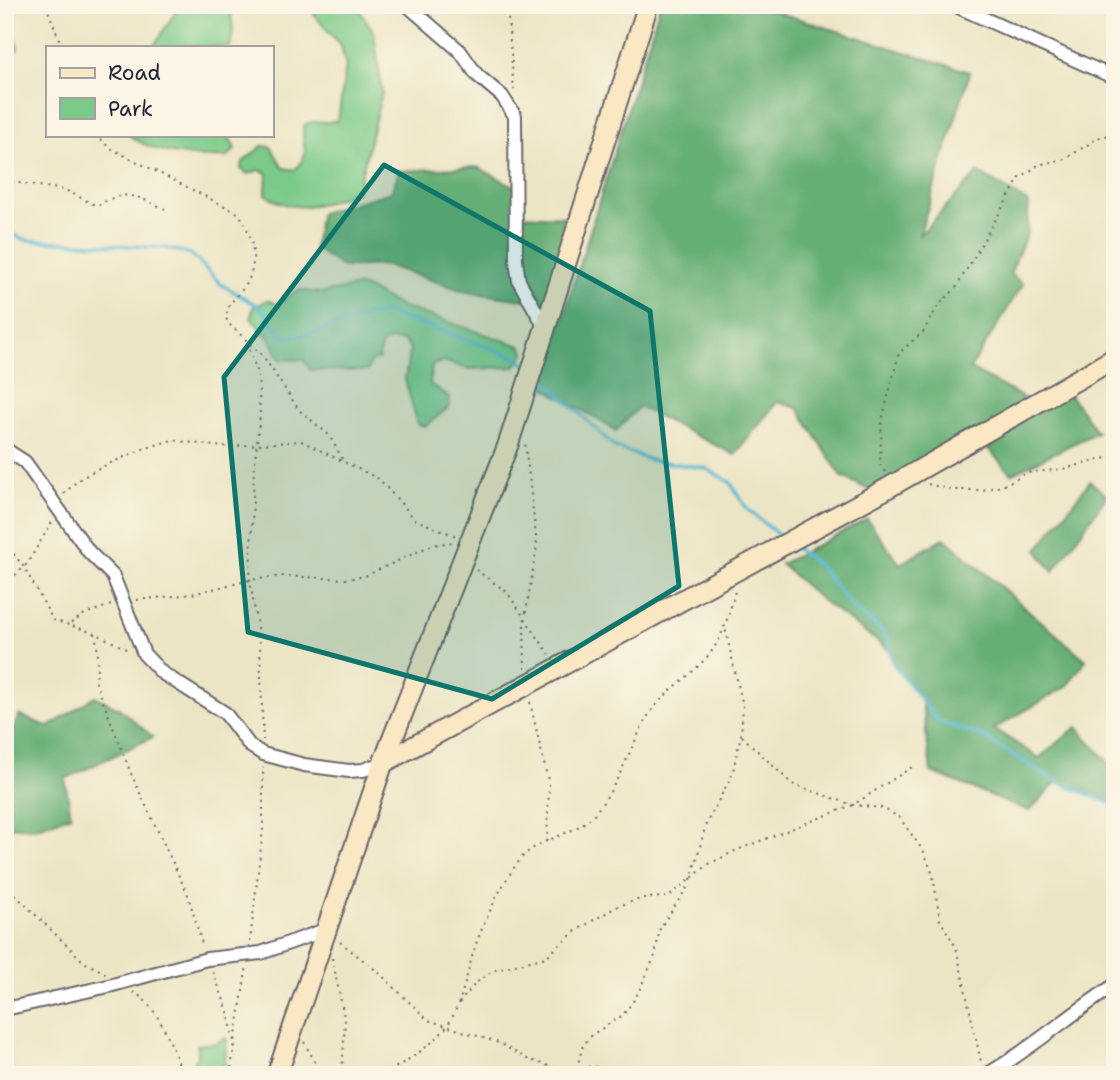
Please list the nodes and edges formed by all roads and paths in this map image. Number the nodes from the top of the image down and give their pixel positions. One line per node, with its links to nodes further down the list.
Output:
1 (47, 5): 6 (path)
2 (407, 5): 13 (street)
3 (507, 5): 8 (path)
4 (648, 5): 13 (street)
5 (954, 5): 7 (street)
6 (62, 46)
7 (1115, 78)
8 (514, 91)
9 (1115, 134): 21 (path)
10 (95, 136): 14 (path)
11 (5, 170): 12 (path)
12 (165, 209)
13 (546, 329): 23 (street)
14 (247, 344): 17 (path); 20 (path)
15 (1112, 357): 21 (street)
16 (525, 442): 31 (path)
17 (259, 443): 20 (path); 22 (path); 28 (path)
18 (5, 449): 22 (street)
19 (1115, 456): 21 (path)
20 (343, 461): 23 (path)
21 (900, 481): 27 (street)
22 (58, 506): 26 (path); 30 (street)
23 (470, 542): 25 (street); 28 (path)
24 (5, 543): 26 (path)
25 (463, 561): 31 (path); 40 (street)
26 (24, 567): 29 (path); 32 (path)
27 (741, 569): 33 (path); 36 (street)
28 (250, 580): 30 (path); 39 (path)
29 (5, 586)
30 (125, 602): 32 (path); 35 (street)
31 (525, 617): 36 (path); 37 (path)
32 (71, 623): 34 (path)
33 (724, 626): 38 (path); 43 (path)
34 (94, 633): 35 (path); 48 (path)
35 (144, 654): 39 (street)
36 (557, 667): 37 (street)
37 (526, 684): 40 (street); 43 (path)
38 (741, 735): 42 (path); 44 (path)
39 (263, 754): 40 (street); 47 (path)
40 (383, 763): 46 (street)
41 (912, 767): 42 (path)
42 (853, 806): 44 (path); 57 (path)
43 (547, 842): 51 (path)
44 (690, 882): 51 (path); 56 (path)
45 (5, 885): 49 (path)
46 (325, 930): 47 (street); 53 (street); 54 (path); 62 (path)
47 (248, 954): 48 (street); 55 (path)
48 (207, 959): 49 (street); 55 (path)
49 (118, 984): 52 (street); 58 (path)
50 (1115, 985): 57 (street)
51 (459, 1004): 54 (path)
52 (5, 1009)
53 (294, 1021): 60 (street); 61 (path)
54 (446, 1028): 56 (path); 63 (path)
55 (235, 1048): 59 (path)
56 (577, 1069): 64 (path); 65 (path)
57 (984, 1069)
58 (183, 1075)
59 (230, 1075)
60 (277, 1075)
61 (322, 1075)
62 (342, 1075)
63 (384, 1075)
64 (575, 1075)
65 (617, 1075)

